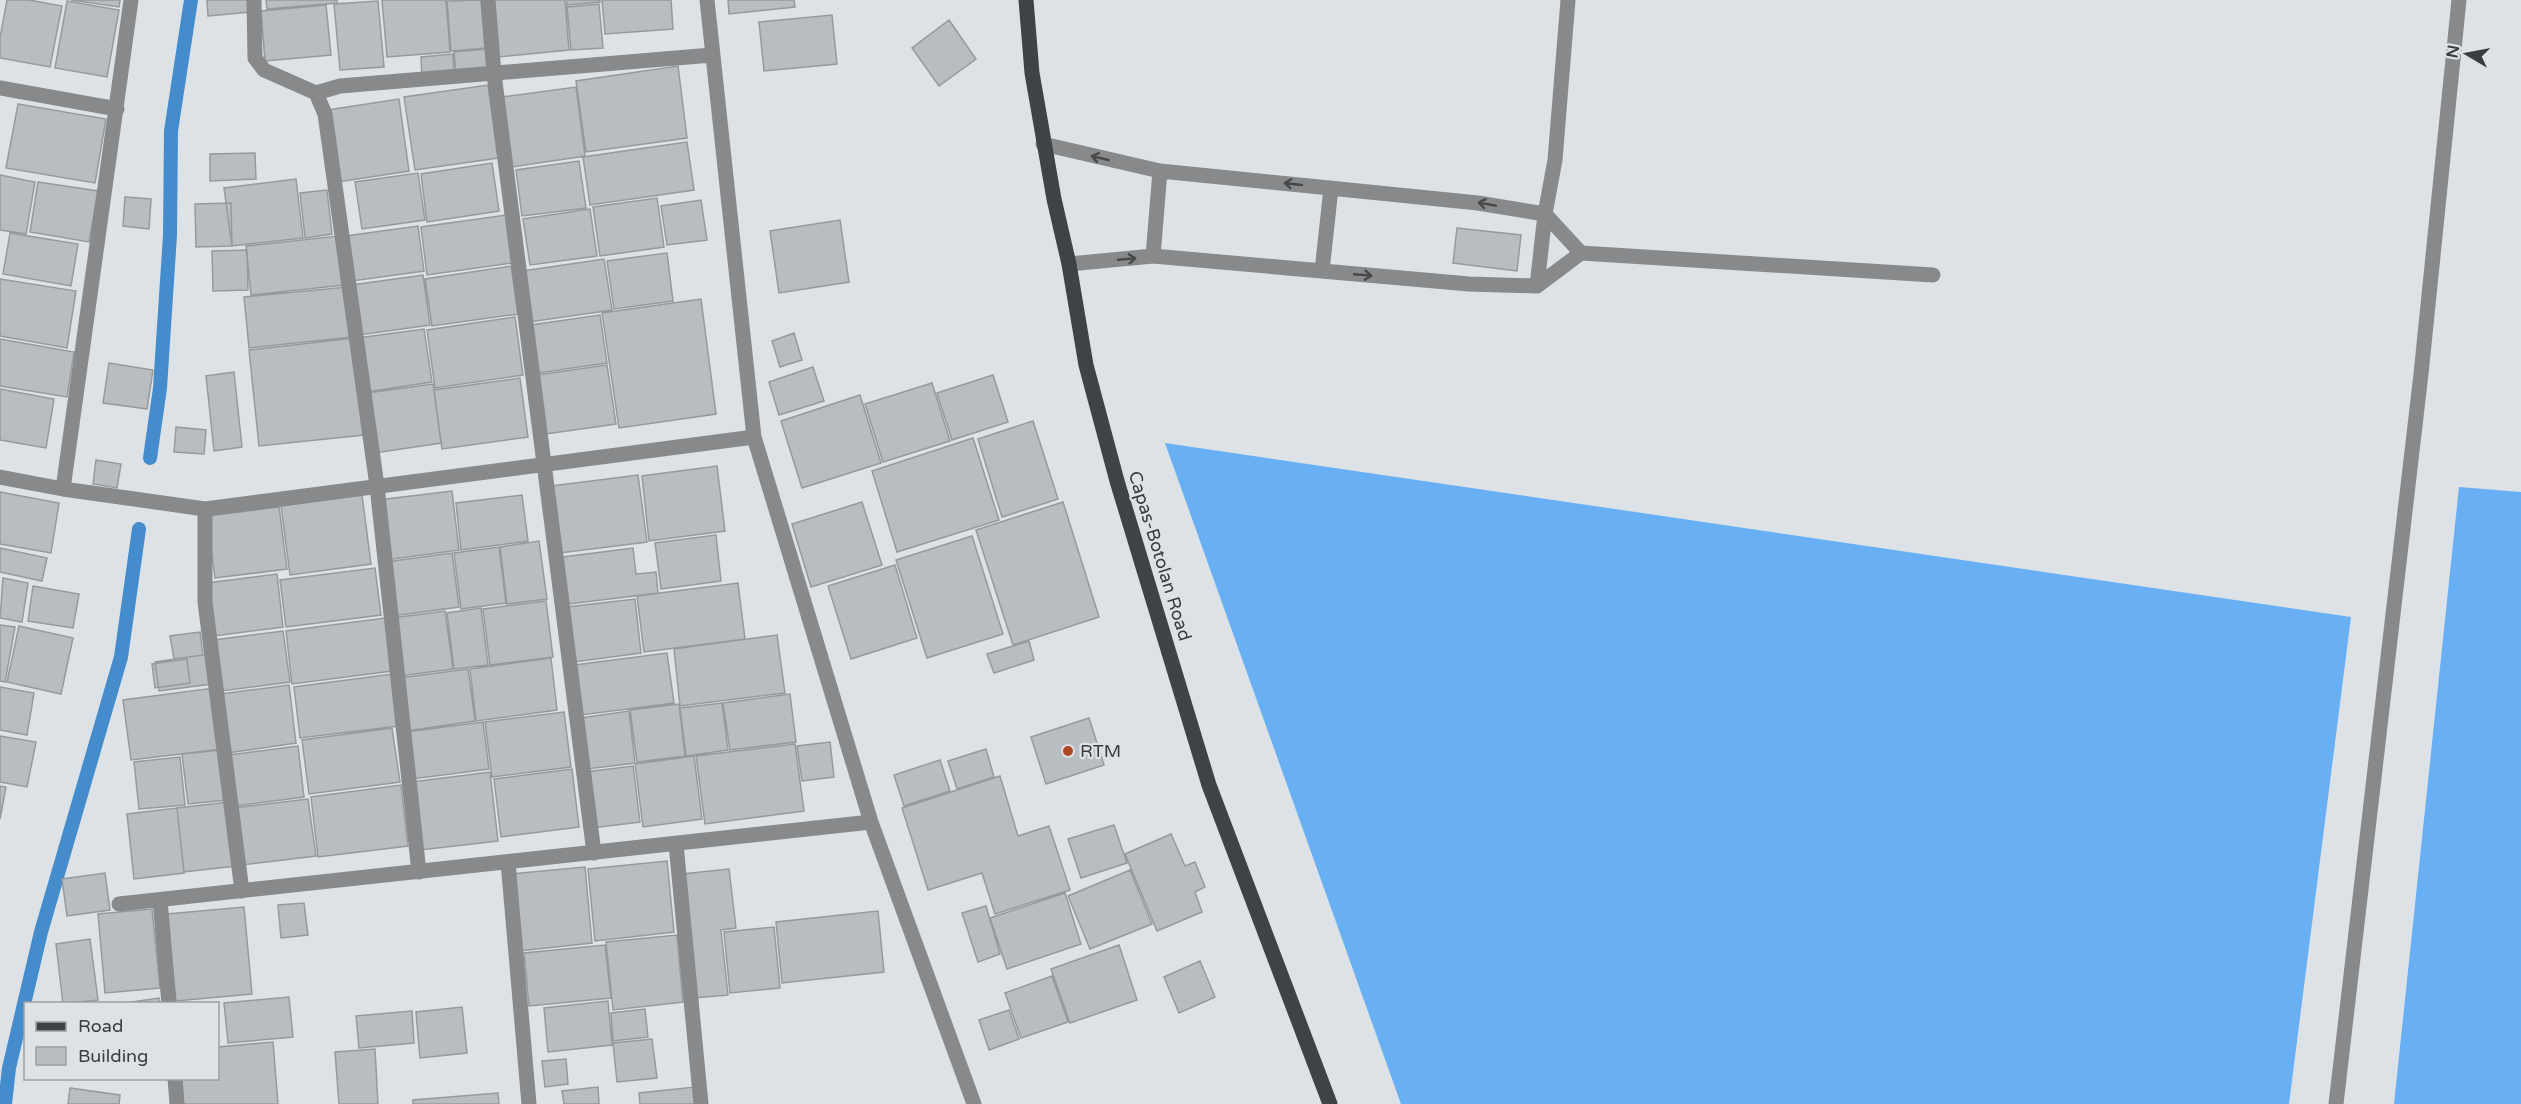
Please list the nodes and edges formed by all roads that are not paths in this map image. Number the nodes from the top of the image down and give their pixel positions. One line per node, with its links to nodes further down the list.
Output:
1 (131, 0): 12 (street)
2 (254, 0): 11 (street)
3 (488, 0): 9 (street)
4 (707, 0): 8 (street)
5 (1026, 0): 13 (main road, Capas-Botolan Road)
6 (1568, 0): 16 (street)
7 (2459, 0): 44 (street)
8 (712, 55): 9 (street); 23 (street)
9 (494, 74): 11 (street); 24 (street)
10 (0, 88): 12 (street)
11 (316, 93): 26 (street)
12 (117, 109): 27 (street)
13 (1044, 144): 14 (street, one-way to 13); 19 (main road, Capas-Botolan Road)
14 (1160, 171): 15 (street, one-way to 14); 18 (street)
15 (1332, 188): 16 (street, one-way to 15); 20 (street)
16 (1545, 214): 17 (street); 22 (street)
17 (1581, 253): 21 (street); 22 (street)
18 (1153, 256): 19 (street, one-way to 18); 20 (street)
19 (1069, 264): 43 (main road, Capas-Botolan Road)
20 (1322, 271): 22 (street, one-way to 22)
21 (1933, 275)
22 (1537, 286)
23 (754, 437): 24 (street); 29 (street)
24 (545, 464): 26 (street); 31 (street)
25 (0, 477): 27 (street)
26 (377, 486): 28 (street); 33 (street)
27 (63, 489): 28 (street)
28 (205, 508): 34 (street)
29 (871, 822): 30 (street); 42 (street)
30 (676, 844): 31 (street); 41 (street)
31 (594, 853): 32 (street)
32 (508, 862): 33 (street); 40 (street)
33 (418, 872): 34 (street)
34 (242, 891): 35 (street)
35 (160, 900): 36 (street); 37 (street)
36 (119, 904)
37 (169, 1002)
38 (175, 1080): 39 (street)
39 (177, 1104)
40 (529, 1104)
41 (701, 1104)
42 (974, 1104)
43 (1330, 1104)
44 (2336, 1104)

